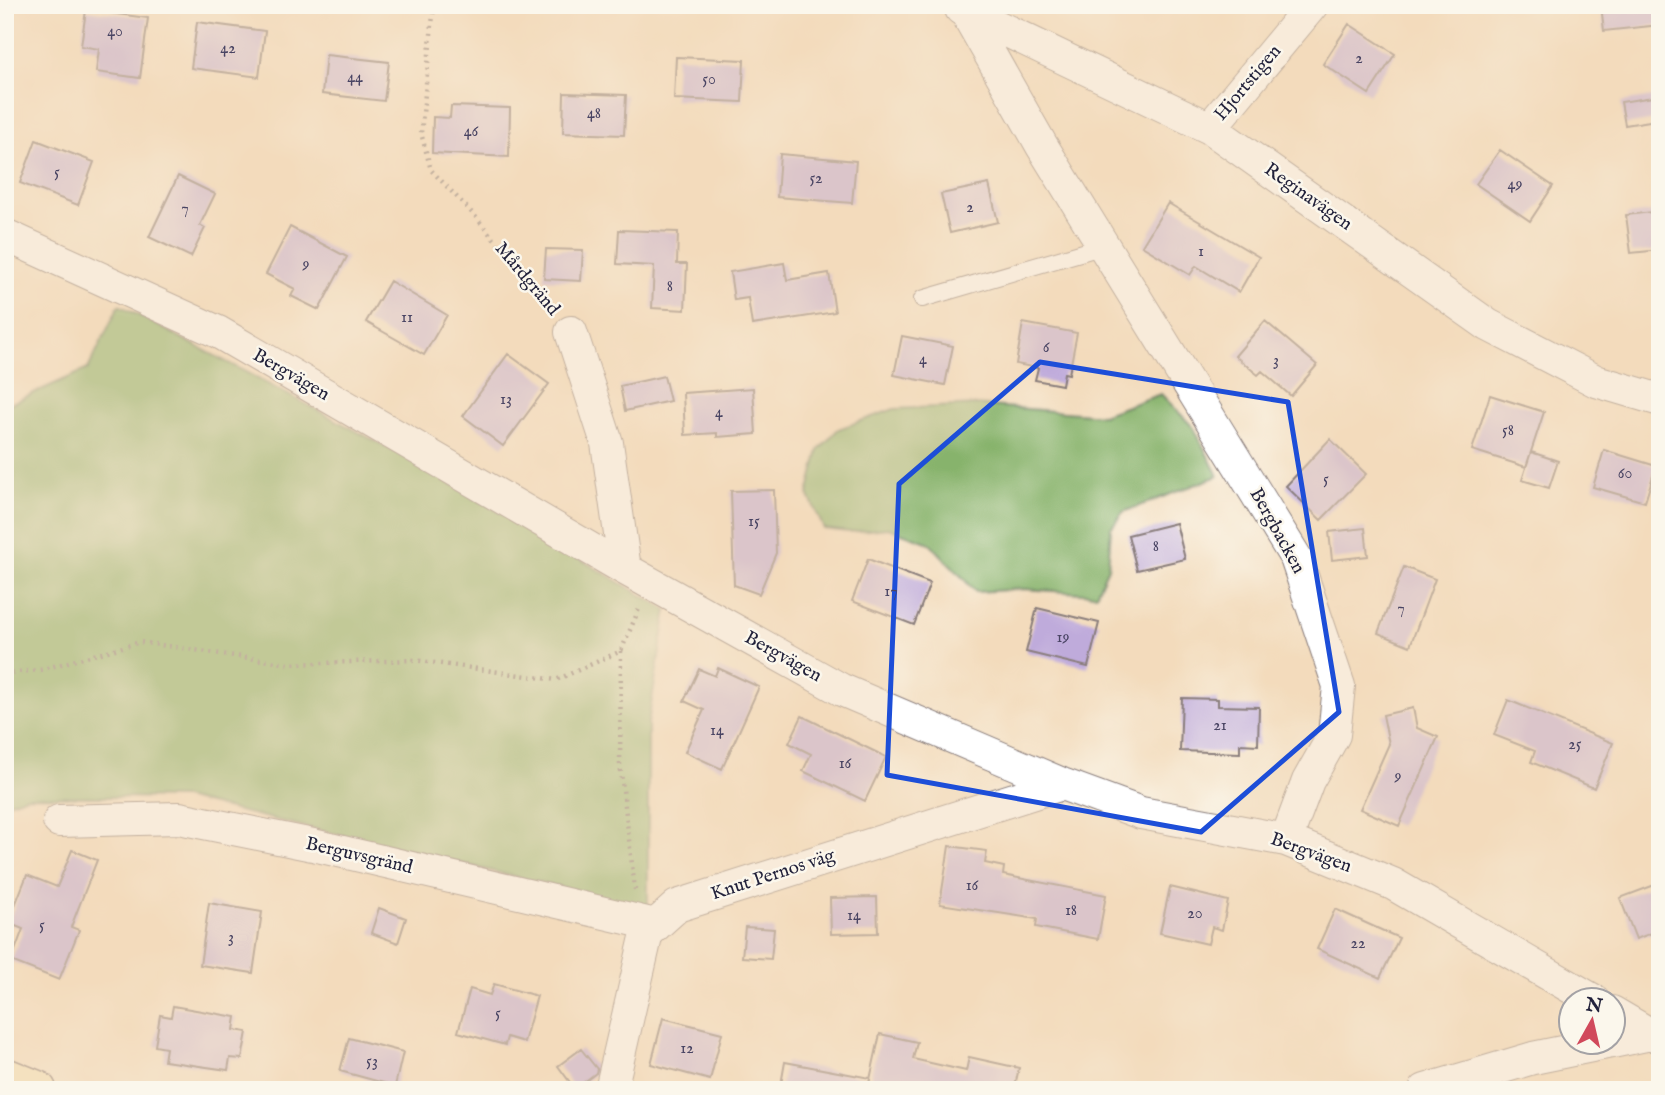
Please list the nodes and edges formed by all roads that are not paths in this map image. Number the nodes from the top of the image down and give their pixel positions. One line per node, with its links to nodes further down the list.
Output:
1 (1312, 5): 3 (street, Hjortstigen)
2 (958, 7): 3 (street, Reginavägen); 5 (street, Bergbacken)
3 (1210, 128): 8 (street, Reginavägen)
4 (5, 235): 9 (street, Bergvägen)
5 (1104, 246): 6 (lane); 12 (street, Bergbacken)
6 (922, 299)
7 (571, 332): 9 (street, Mårdgränd)
8 (1660, 400)
9 (638, 576): 10 (street, Bergvägen)
10 (1062, 784): 12 (street, Bergvägen); 13 (street, Knut Pernos väg)
11 (59, 821): 13 (street, Berguvsgränd)
12 (1286, 841): 14 (street, Bergvägen)
13 (647, 923): 21 (street, Knut Pernos väg)
14 (1568, 986)
15 (1626, 1019): 16 (street)
16 (1655, 1033): 17 (street)
17 (1626, 1039)
18 (1556, 1053): 22 (street)
19 (5, 1077): 20 (street)
20 (37, 1090)
21 (611, 1090)
22 (1425, 1090)

